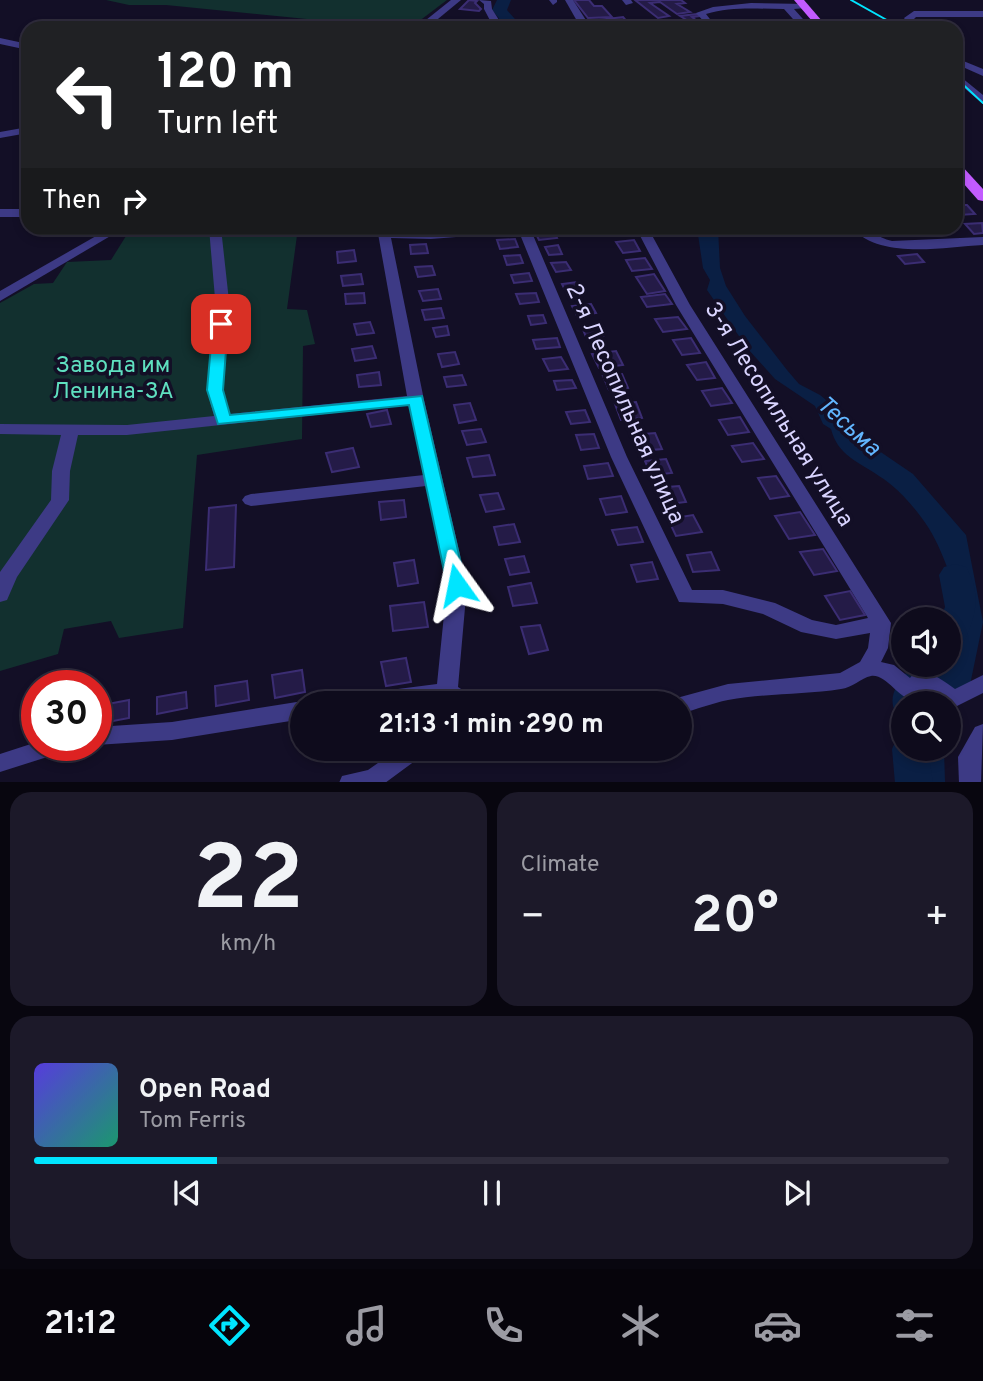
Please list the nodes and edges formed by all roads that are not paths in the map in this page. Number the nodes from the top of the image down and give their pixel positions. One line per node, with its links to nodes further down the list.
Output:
1 (457, 0): 8 (street)
2 (483, 0): 9 (street)
3 (569, 0): 10 (street)
4 (973, 2): 7 (street)
5 (801, 3): 6 (street); 13 (main road)
6 (783, 5): 11 (street); 12 (street)
7 (983, 11): 14 (street)
8 (430, 21)
9 (495, 21)
10 (582, 21)
11 (707, 21)
12 (799, 21)
13 (817, 21)
14 (910, 21)
15 (0, 41): 16 (street)
16 (21, 46)
17 (963, 64): 18 (street)
18 (983, 73)
19 (963, 82): 20 (street)
20 (983, 101)
21 (21, 132): 22 (street)
22 (0, 135)
23 (963, 176): 24 (main road)
24 (983, 197)
25 (0, 213): 26 (street)
26 (21, 213)
27 (106, 235): 34 (street)
28 (216, 235): 36 (street)
29 (385, 235): 35 (street)
30 (525, 235): 42 (street, 2-я Лесопильная улица)
31 (646, 235): 42 (street, 3-я Лесопильная улица)
32 (868, 235): 33 (street)
33 (983, 241)
34 (0, 297)
35 (416, 400): 36 (street); 39 (street)
36 (223, 421): 37 (street)
37 (71, 428): 38 (street); 41 (street)
38 (0, 429)
39 (434, 480): 40 (street); 45 (street)
40 (251, 500)
41 (0, 596)
42 (881, 624): 43 (street)
43 (868, 668): 44 (street); 46 (street)
44 (983, 683)
45 (445, 691)
46 (692, 702)
47 (290, 712): 49 (street)
48 (983, 733): 54 (street)
49 (112, 735)
50 (21, 757): 52 (street)
51 (398, 761): 53 (street)
52 (0, 763)
53 (350, 782)
54 (970, 782)

